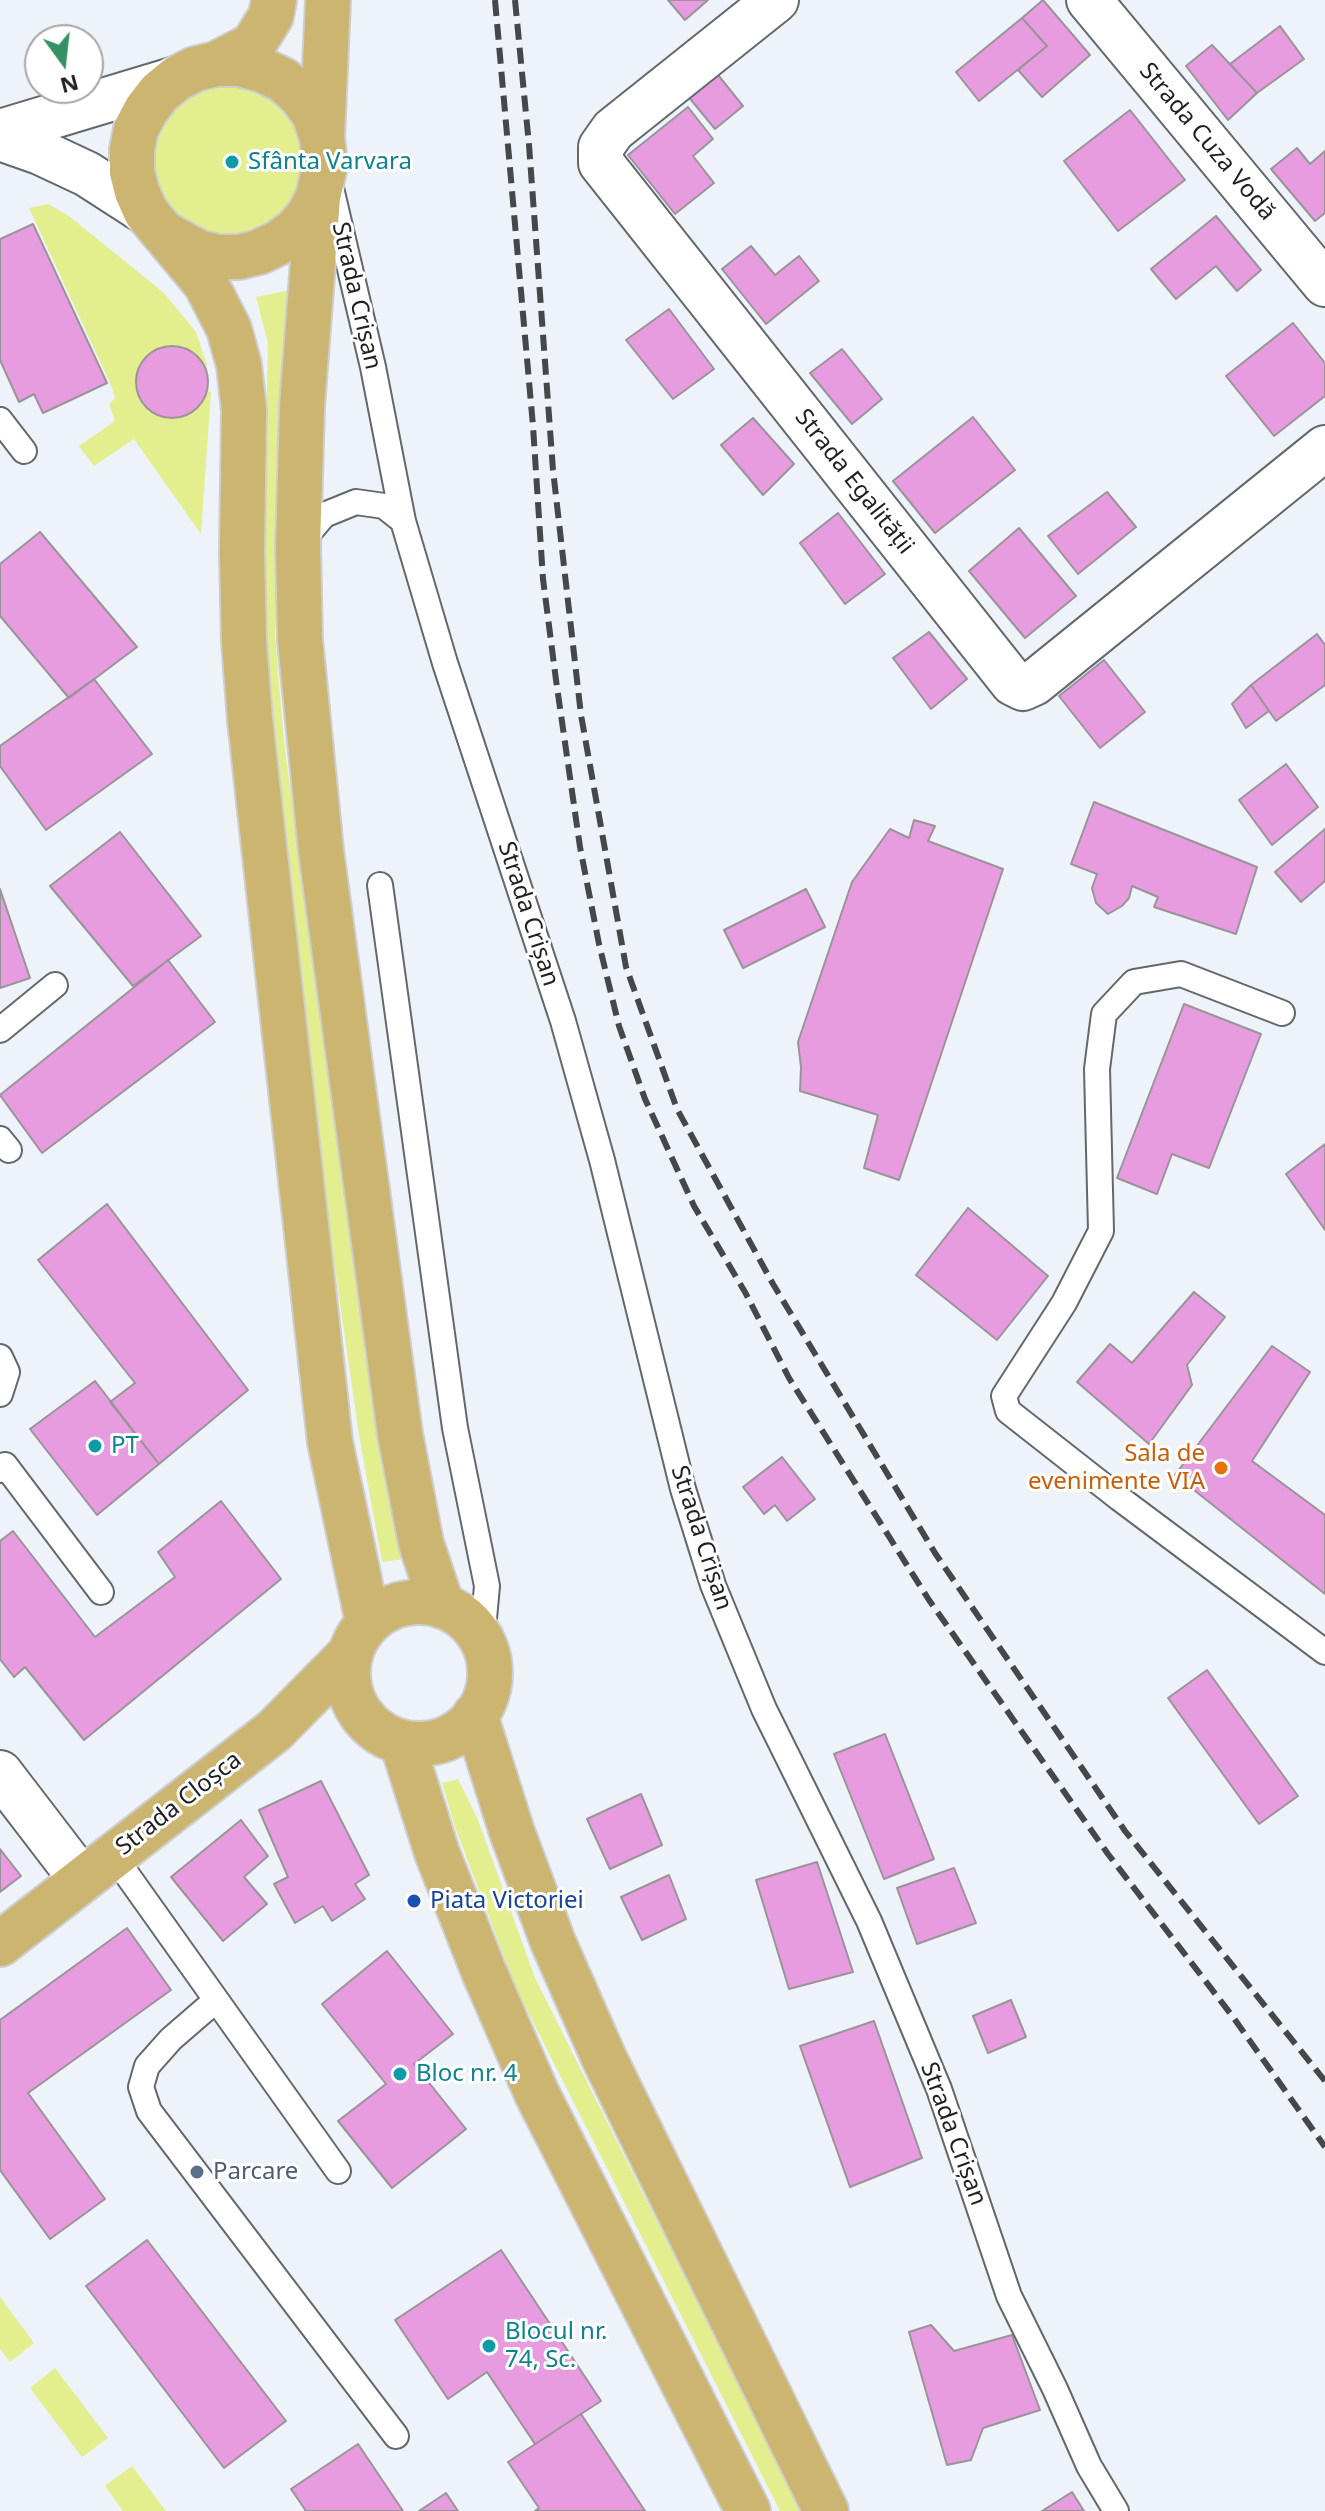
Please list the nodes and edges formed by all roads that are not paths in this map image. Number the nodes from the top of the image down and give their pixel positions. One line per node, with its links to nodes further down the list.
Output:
1 (274, 0): 5 (main road)
2 (328, 0): 7 (main road)
3 (776, 0): 11 (street, Strada Egalității)
4 (1089, 0): 9 (street, Strada Cuza Vodă)
5 (196, 72): 6 (street); 7 (main road); 8 (main road)
6 (0, 135): 8 (street)
7 (322, 167): 8 (main road); 13 (lane, Strada Crișan); 14 (main road)
8 (154, 221): 24 (main road)
9 (1325, 284)
10 (0, 420): 12 (lane)
11 (1325, 448)
12 (24, 451)
13 (403, 521): 14 (lane); 39 (lane, Strada Crișan)
14 (298, 547): 23 (main road)
15 (380, 885): 25 (lane)
16 (55, 985): 18 (lane)
17 (1282, 1013): 26 (lane)
18 (0, 1030)
19 (0, 1357): 20 (lane)
20 (0, 1394)
21 (2, 1459): 22 (lane)
22 (101, 1592)
23 (442, 1606): 24 (main road); 25 (main road)
24 (359, 1638): 28 (main road); 29 (main road, Strada Cloșca)
25 (482, 1640): 27 (main road)
26 (1325, 1652)
27 (475, 1715): 30 (main road); 38 (main road)
28 (363, 1718): 29 (main road); 30 (main road)
29 (274, 1731): 32 (main road, Strada Cloșca)
30 (402, 1742): 37 (main road)
31 (0, 1773): 32 (street)
32 (98, 1868): 33 (main road, Strada Cloșca); 34 (lane)
33 (0, 1944)
34 (215, 2001): 35 (lane); 36 (lane)
35 (338, 2171)
36 (396, 2436)
37 (748, 2511)
38 (826, 2511)
39 (1116, 2511)

